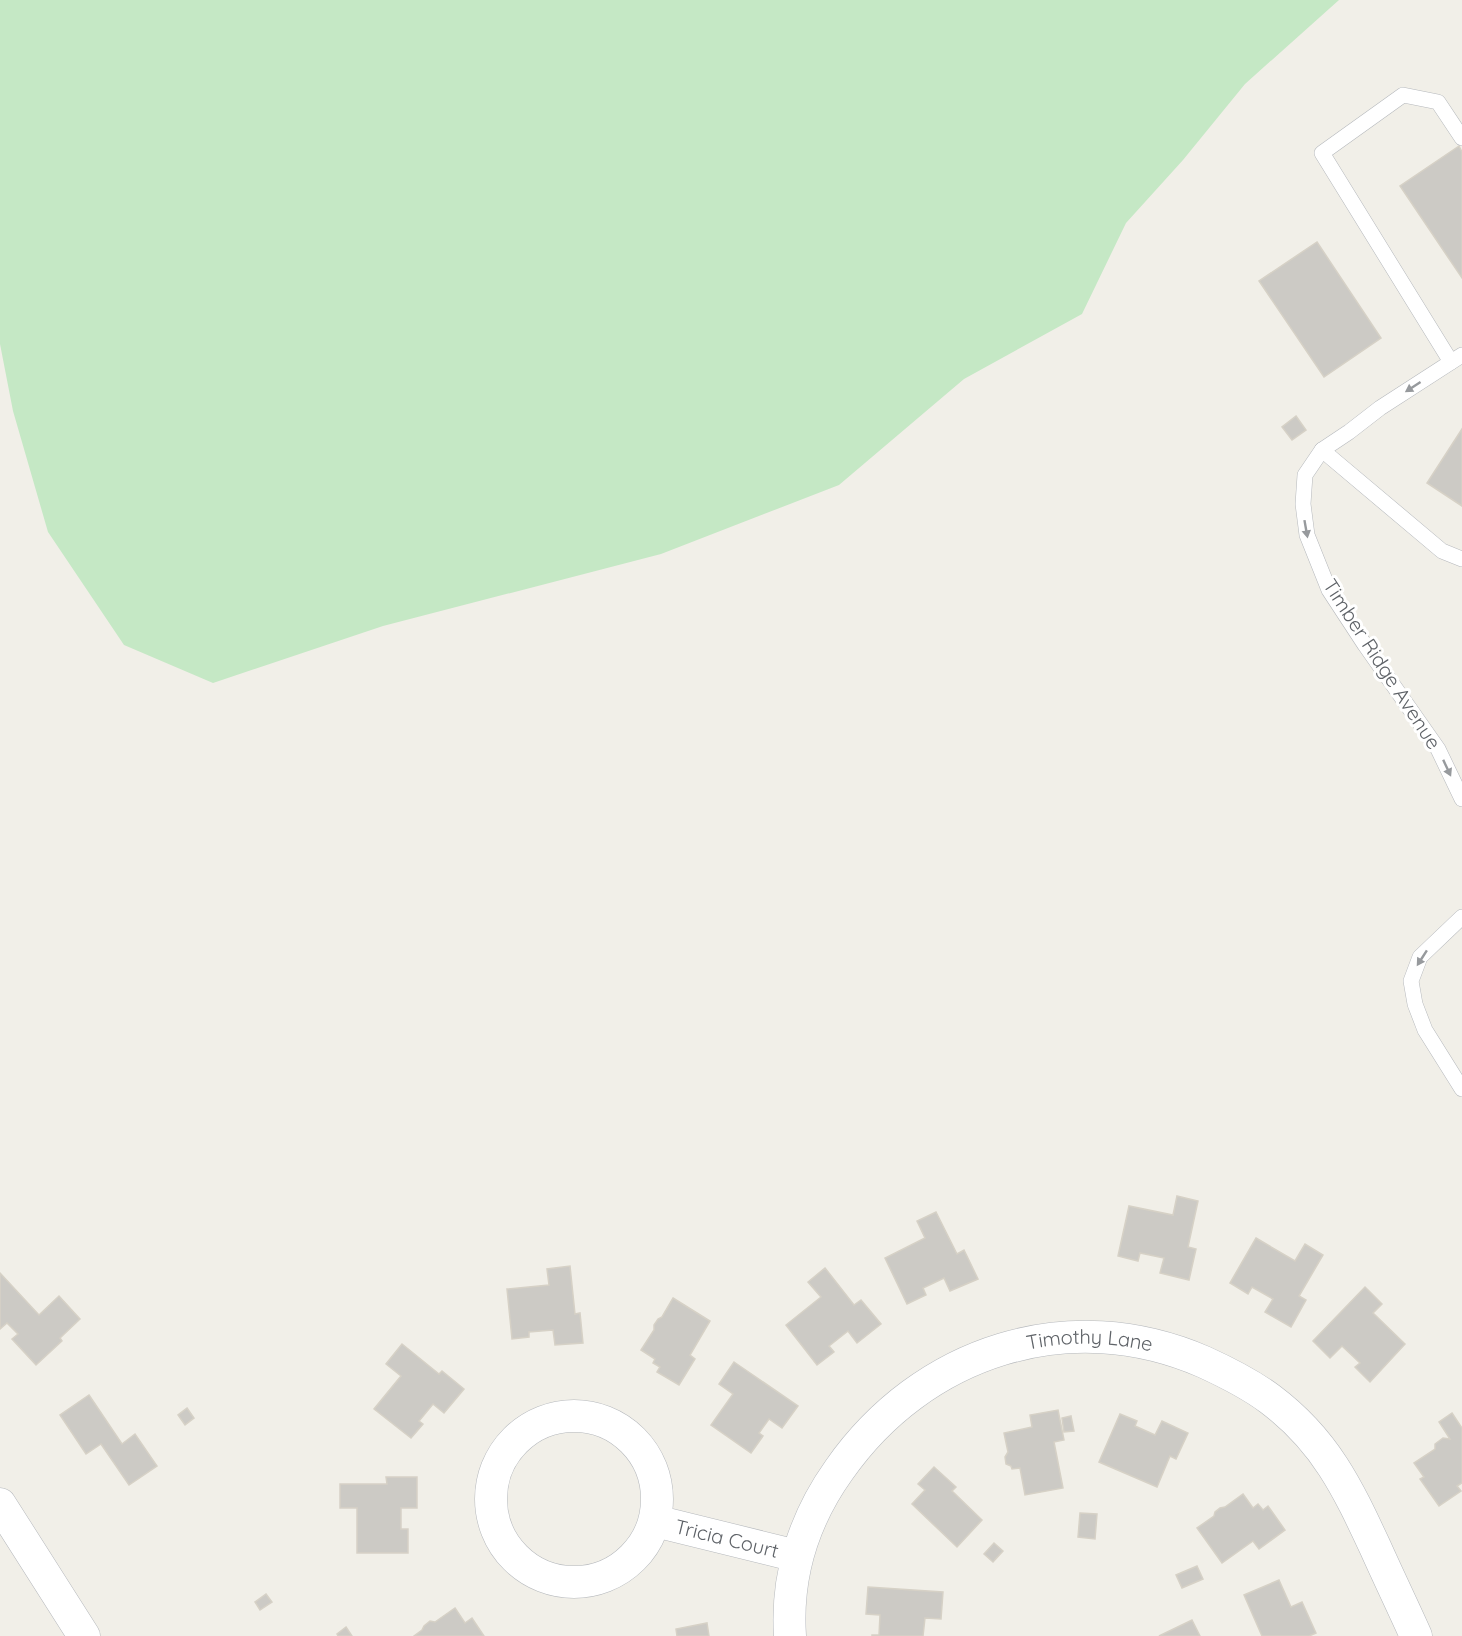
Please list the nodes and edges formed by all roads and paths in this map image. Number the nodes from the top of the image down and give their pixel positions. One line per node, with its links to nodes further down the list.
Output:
1 (1462, 138): 2 (lane)
2 (1457, 359): 3 (lane, Timber Ridge Avenue, one-way to 3)
3 (1322, 450): 4 (lane); 5 (lane, Timber Ridge Avenue, one-way to 5)
4 (1462, 559)
5 (1462, 799)
6 (1462, 917): 7 (lane, one-way to 7)
7 (1462, 1089)
8 (0, 1504): 11 (street)
9 (654, 1521): 9 (street, Tricia Court); 10 (street, Tricia Court)
10 (797, 1556): 12 (street, Timothy Lane); 13 (street, Timothy Lane)
11 (84, 1636)
12 (790, 1636)
13 (1416, 1636)

